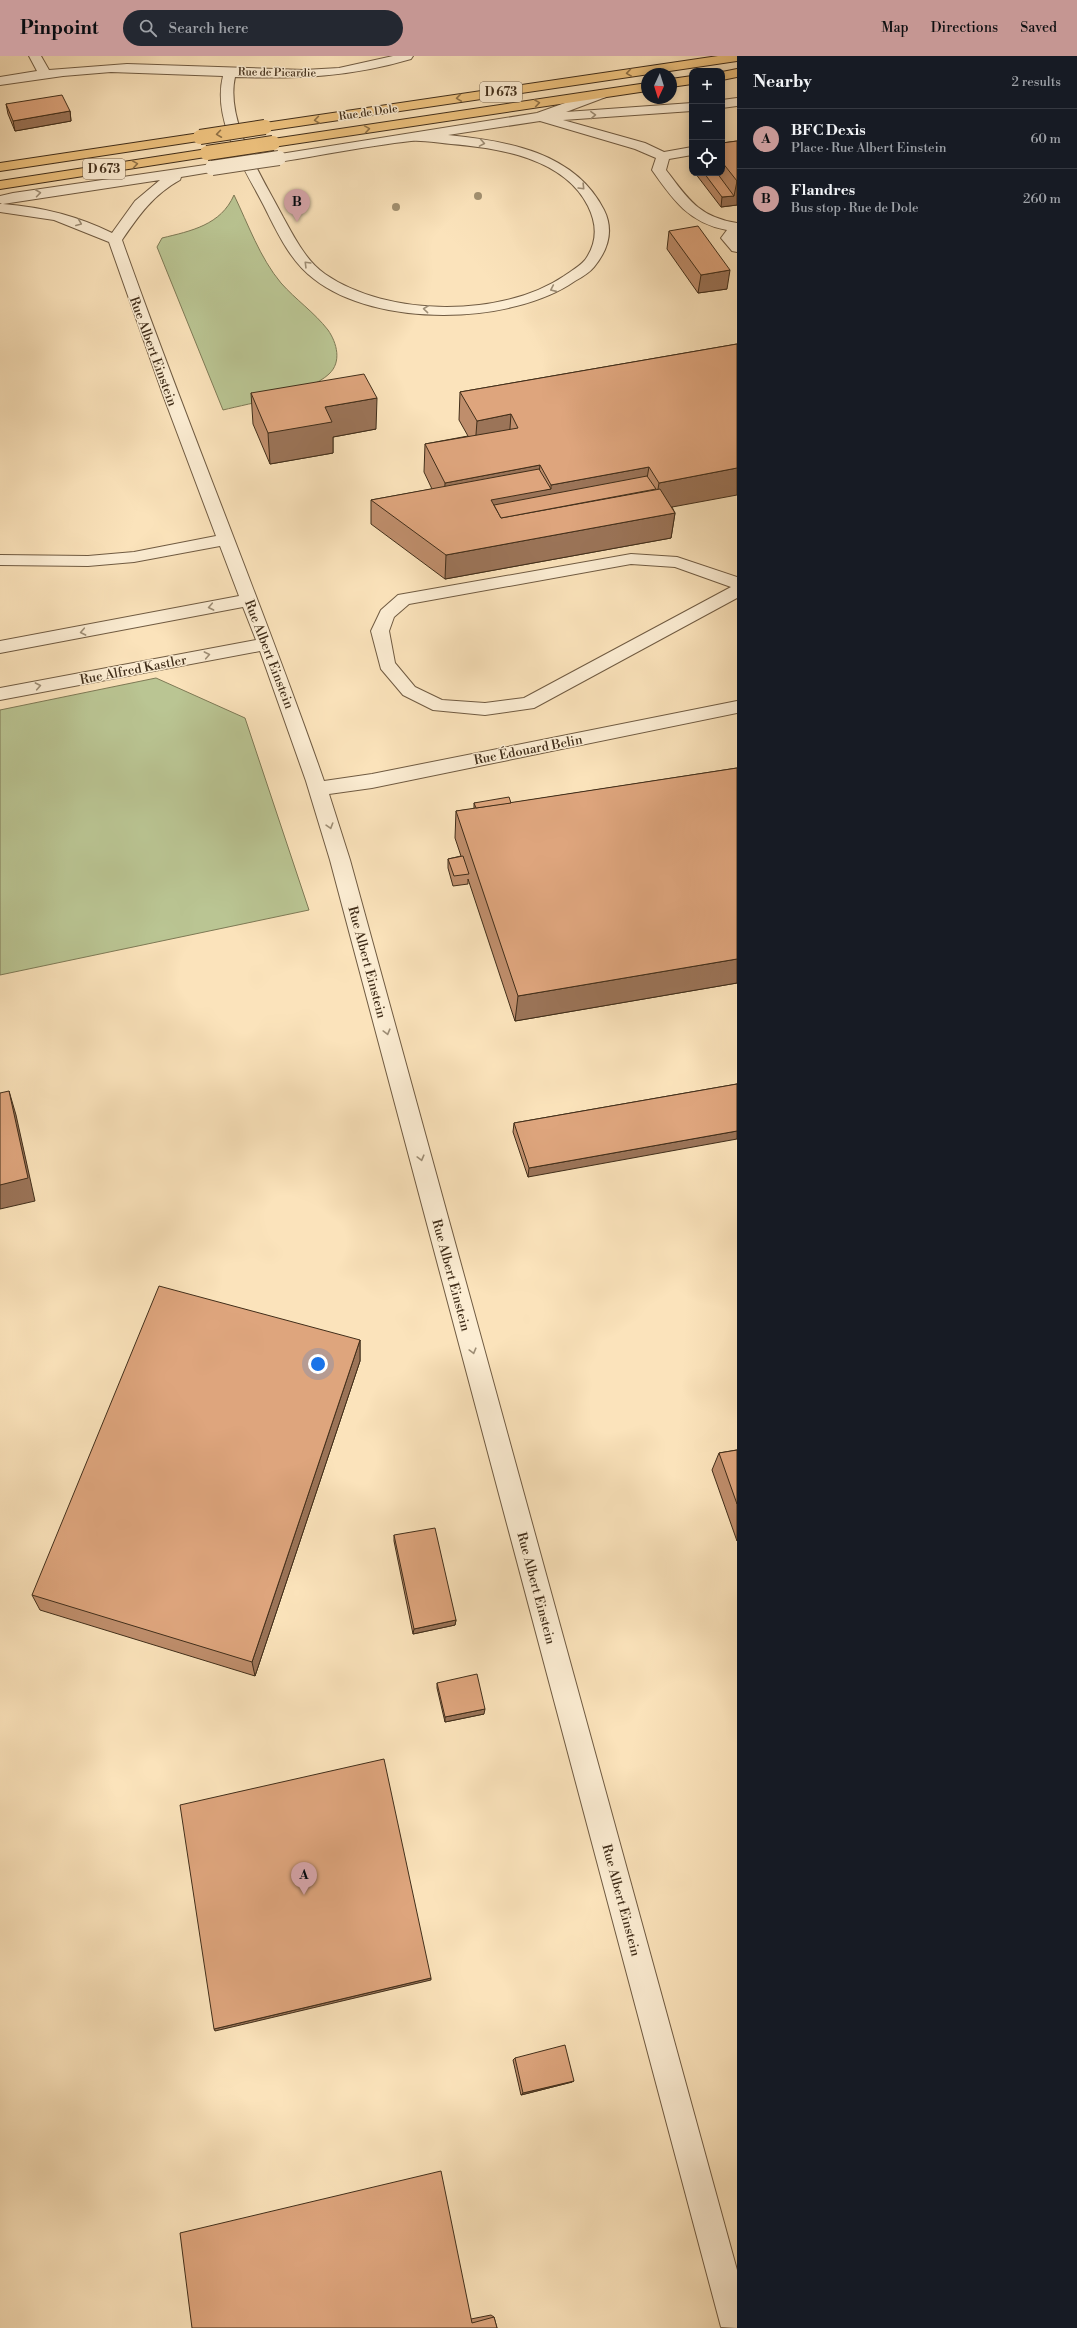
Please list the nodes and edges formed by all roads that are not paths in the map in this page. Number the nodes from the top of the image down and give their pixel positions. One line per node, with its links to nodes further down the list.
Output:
1 (35, 56): 5 (street)
2 (407, 56): 4 (street, Rue de Picardie)
3 (737, 57): 20 (main road, Rue de Dole / D 673, one-way to 20, bridge)
4 (230, 71): 5 (street, Rue de Picardie); 17 (street, Rue de Dole, one-way to 4)
5 (45, 74): 9 (street, Rue de Picardie)
6 (737, 74): 7 (main road)
7 (725, 76)
8 (689, 80): 10 (main road)
9 (0, 81)
10 (677, 82)
11 (641, 88): 12 (main road, Rue de Dole / D 673)
12 (601, 94): 16 (street, Rue de Dole); 22 (main road, Rue de Dole / D 673, one-way to 12, bridge)
13 (737, 102): 14 (street)
14 (725, 104)
15 (689, 107): 16 (street, one-way to 15)
16 (540, 117): 17 (street, Rue de Dole); 19 (street)
17 (415, 137): 21 (street, Rue de Dole, bridge)
18 (689, 152): 19 (street)
19 (663, 156): 25 (street)
20 (0, 167)
21 (184, 172): 23 (street, Rue de Dole, one-way to 21); 26 (street)
22 (0, 185)
23 (0, 202)
24 (0, 208): 26 (street, one-way to 26)
25 (737, 227): 27 (street)
26 (115, 240): 28 (street, Rue Albert Einstein)
27 (737, 248)
28 (226, 540): 29 (street); 32 (street, Rue Albert Einstein)
29 (0, 560)
30 (737, 583): 31 (street)
31 (737, 591)
32 (249, 600): 33 (street, Rue Albert Einstein); 34 (street, one-way to 34)
33 (266, 644): 35 (street, Rue Alfred Kastler, one-way to 33); 37 (street, Rue Albert Einstein)
34 (0, 647)
35 (0, 694)
36 (737, 707): 37 (street, Rue Édouard Belin)
37 (319, 789): 38 (street, Rue Albert Einstein, one-way to 38)
38 (731, 2278): 39 (street, Rue Albert Einstein)
39 (737, 2327)

